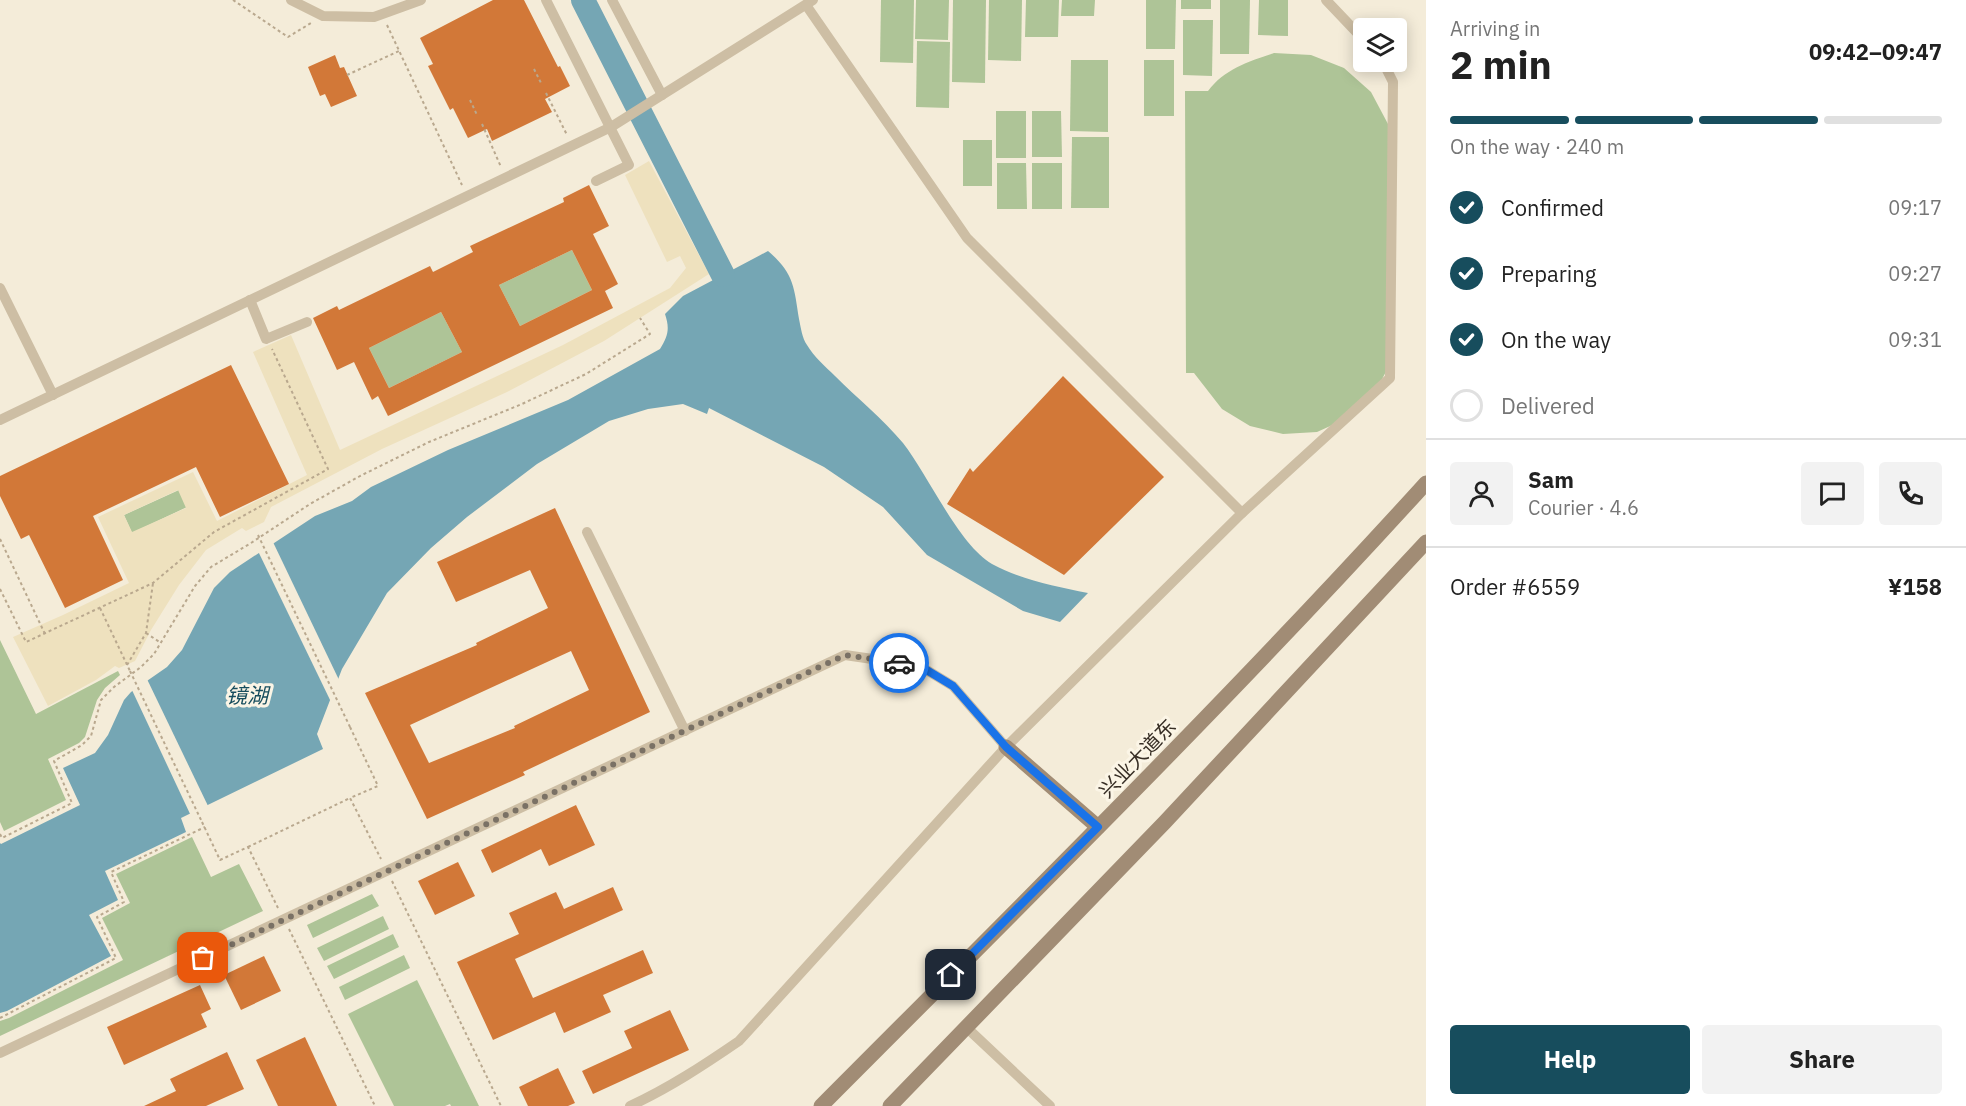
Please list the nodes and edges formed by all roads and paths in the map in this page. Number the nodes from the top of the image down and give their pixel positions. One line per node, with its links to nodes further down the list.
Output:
1 (233, 0): 9 (path)
2 (291, 0): 9 (street)
3 (420, 0): 8 (street)
4 (546, 0): 21 (street)
5 (612, 0): 17 (street)
6 (1326, 0): 10 (street)
7 (809, 2): 17 (street); 35 (street)
8 (382, 14): 9 (street); 11 (path)
9 (323, 16)
10 (1353, 28)
11 (400, 51): 14 (path); 25 (path)
12 (534, 69): 15 (path)
13 (1388, 72): 35 (street)
14 (347, 75)
15 (541, 83)
16 (546, 93): 22 (path)
17 (662, 95): 21 (street)
18 (470, 100): 19 (path)
19 (477, 115)
20 (482, 124): 23 (path)
21 (611, 127): 24 (street); 27 (street)
22 (567, 135)
23 (501, 167)
24 (597, 181)
25 (462, 185)
26 (0, 288): 28 (street)
27 (250, 300): 31 (street); 32 (street)
28 (4, 305): 32 (street)
29 (640, 318): 45 (path)
30 (307, 322): 31 (street)
31 (266, 339): 40 (path)
32 (53, 395): 33 (street)
33 (0, 420)
34 (1426, 483): 51 (main road, 兴业大道东)
35 (1242, 513): 48 (street)
36 (587, 532): 47 (street)
37 (258, 535): 49 (path, bridge)
38 (0, 539): 44 (path)
39 (1426, 542): 57 (main road)
40 (153, 583): 42 (path); 43 (path)
41 (0, 589): 44 (path)
42 (100, 608): 44 (path); 46 (path)
43 (146, 633): 45 (path); 46 (path)
44 (45, 634)
45 (161, 643): 52 (path)
46 (126, 665): 50 (path, bridge)
47 (684, 731): 48 (street); 54 (street)
48 (1006, 747): 51 (main road); 61 (street)
49 (350, 798): 53 (path); 54 (path)
50 (205, 827): 53 (path); 56 (path)
51 (1098, 827): 62 (main road, 兴业大道东)
52 (0, 834)
53 (248, 847): 55 (path)
54 (387, 871): 55 (street); 60 (path)
55 (284, 920): 58 (street); 59 (path)
56 (0, 1017)
57 (966, 1028): 63 (main road); 64 (street)
58 (0, 1053)
59 (375, 1106)
60 (501, 1106)
61 (630, 1106)
62 (820, 1106)
63 (890, 1106)
64 (1050, 1106)

